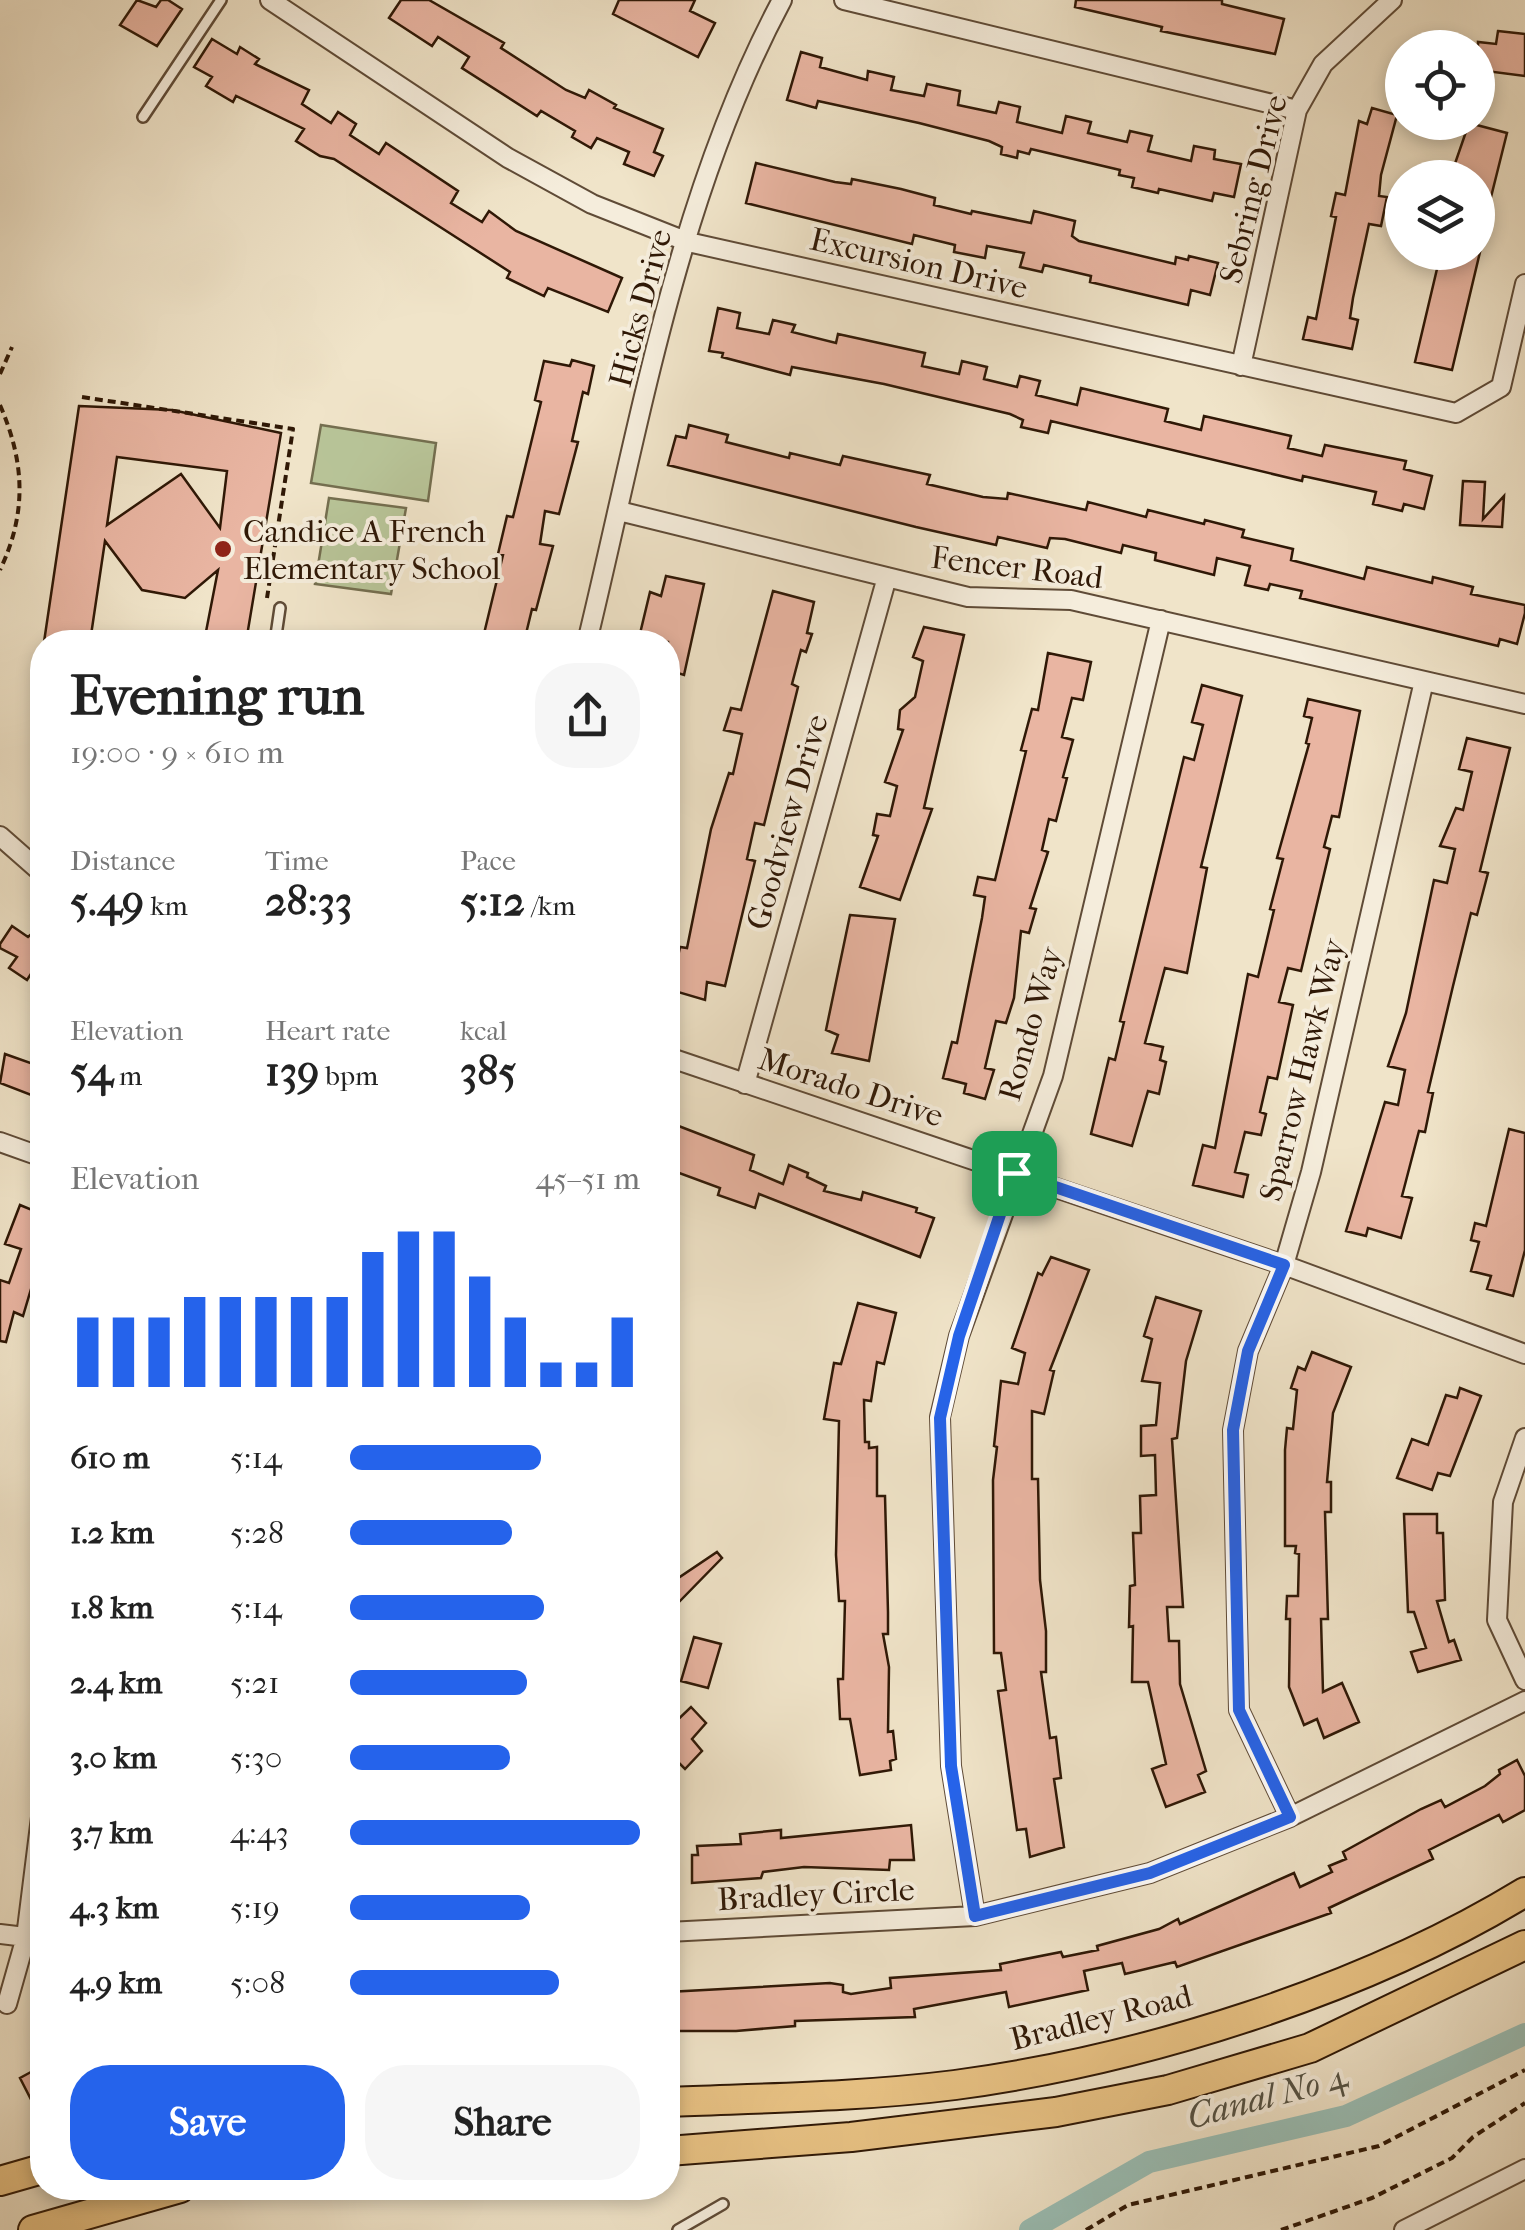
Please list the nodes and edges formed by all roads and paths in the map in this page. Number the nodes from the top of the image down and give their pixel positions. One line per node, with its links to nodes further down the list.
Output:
1 (221, 0): 7 (lane)
2 (270, 0): 8 (street, Excursion Drive)
3 (782, 0): 8 (street, Hicks Drive)
4 (844, 0): 6 (street)
5 (1392, 0): 6 (street, Sebring Drive)
6 (1297, 110): 11 (street, Sebring Drive)
7 (143, 116)
8 (688, 242): 11 (street, Excursion Drive); 15 (street, Hicks Drive)
9 (1525, 284): 11 (street, Excursion Drive)
10 (12, 347): 12 (path)
11 (1241, 366)
12 (0, 374)
13 (82, 397): 18 (path)
14 (0, 405): 16 (path)
15 (619, 511): 17 (street, Fencer Road); 22 (street, Hicks Drive)
16 (0, 570)
17 (887, 577): 20 (street, Fencer Road); 28 (street, Goodview Drive)
18 (267, 601)
19 (280, 608): 21 (lane)
20 (1161, 620): 23 (street, Fencer Road); 31 (street, Rondo Way)
21 (276, 630)
22 (589, 630)
23 (1424, 681): 24 (street, Fencer Road); 32 (street, Sparrow Hawk Way)
24 (1525, 704)
25 (4, 849): 26 (street)
26 (30, 865)
27 (680, 1060): 28 (street, Morado Drive)
28 (744, 1084): 31 (street, Morado Drive)
29 (0, 1142): 30 (street)
30 (30, 1153)
31 (1014, 1173): 32 (street, Morado Drive); 39 (street, Rondo Way)
32 (1284, 1265): 33 (street, Morado Drive); 37 (street, Sparrow Hawk Way)
33 (1525, 1354)
34 (1525, 1438): 35 (street)
35 (1525, 1680)
36 (1525, 1701): 37 (street, Bradley Circle)
37 (1290, 1817): 39 (street, Bradley Circle)
38 (1525, 1892): 47 (main road, Bradley Road)
39 (975, 1916): 40 (street, Bradley Circle)
40 (680, 1931)
41 (0, 1934): 42 (street)
42 (30, 1938)
43 (1525, 1944): 49 (main road)
44 (30, 1948): 45 (street)
45 (7, 2004)
46 (1525, 2070): 57 (path)
47 (680, 2101)
48 (1525, 2103): 58 (path)
49 (680, 2150)
50 (1525, 2169): 59 (street)
51 (30, 2172): 52 (main road)
52 (0, 2181)
53 (138, 2200): 55 (main road)
54 (723, 2204): 56 (lane)
55 (32, 2230)
56 (678, 2230)
57 (1086, 2230)
58 (1282, 2230)
59 (1404, 2230)

